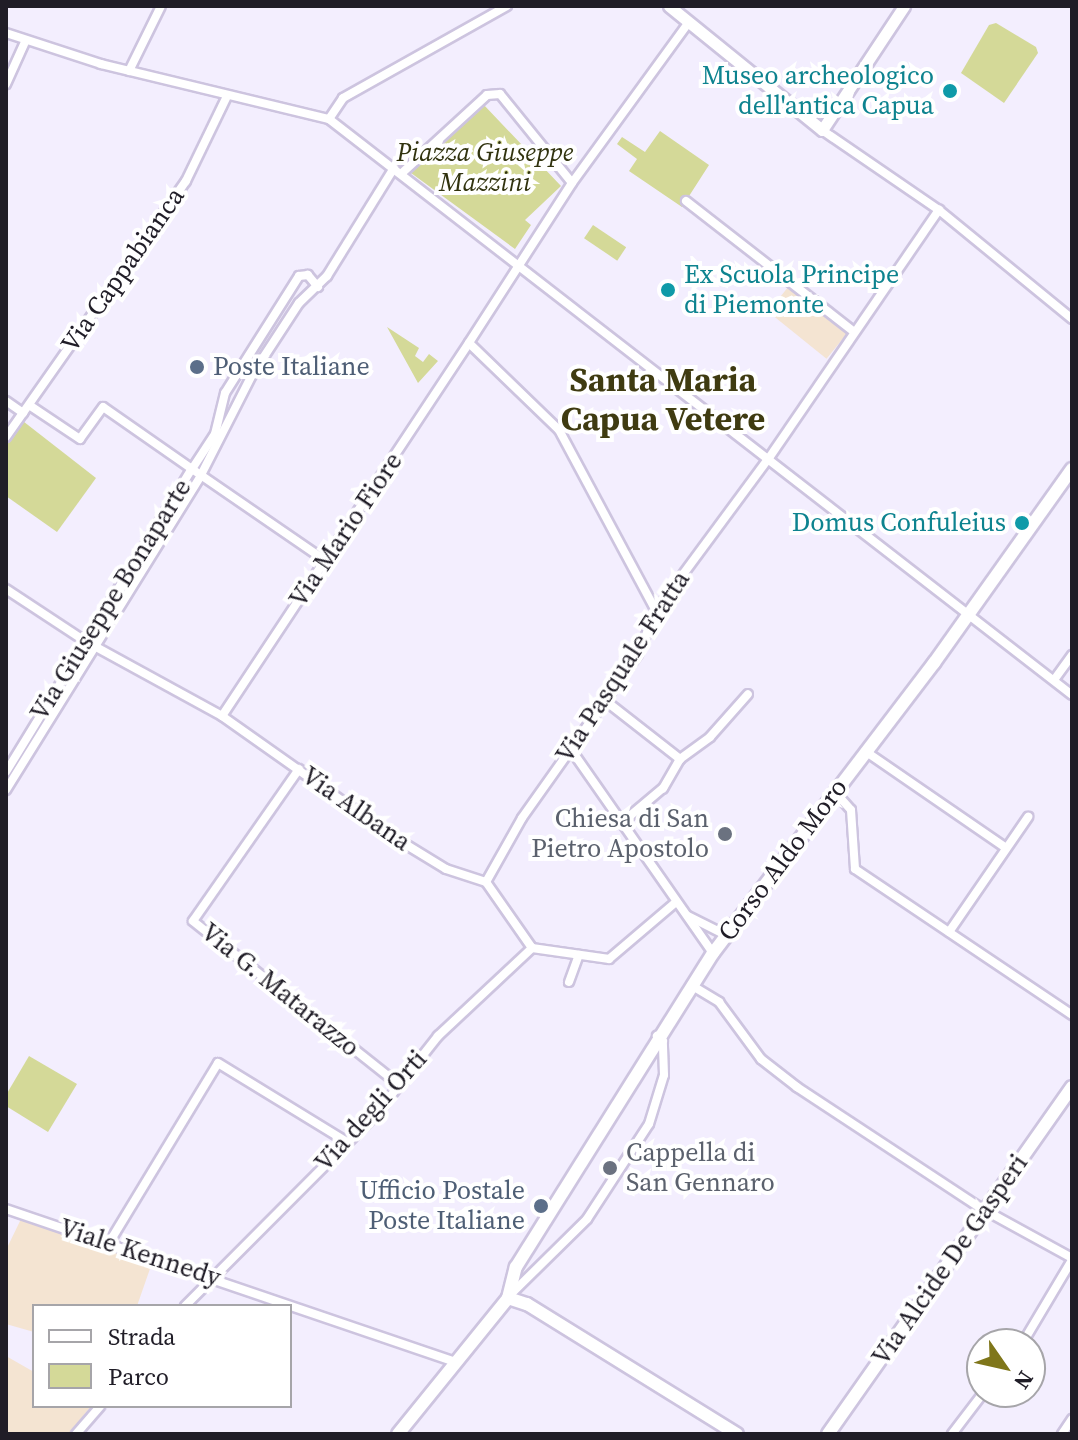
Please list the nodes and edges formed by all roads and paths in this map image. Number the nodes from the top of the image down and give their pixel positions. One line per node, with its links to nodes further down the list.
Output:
1 (161, 6): 8 (street)
2 (507, 6): 11 (street)
3 (669, 6): 5 (street)
4 (904, 6): 12 (street)
5 (689, 22): 12 (street); 14 (street)
6 (6, 33): 7 (street)
7 (25, 42): 8 (street); 9 (street)
8 (129, 71): 10 (street)
9 (6, 84)
10 (227, 96): 11 (street); 24 (street, Via Cappabianca)
11 (329, 119): 13 (street)
12 (822, 130): 16 (street)
13 (398, 170): 14 (street); 17 (street); 18 (street, Via Giuseppe Bonaparte)
14 (572, 183): 17 (street)
15 (686, 201): 20 (street)
16 (939, 210): 19 (street); 20 (street, Via Pasquale Fratta)
17 (516, 263): 21 (street, Via Mario Fiore); 27 (street)
18 (318, 287): 23 (street, Via Giuseppe Bonaparte); 25 (street, Via Giuseppe Bonaparte)
19 (1072, 319)
20 (854, 332): 27 (street, Via Pasquale Fratta)
21 (469, 343): 31 (street, Via Mario Fiore); 33 (street)
22 (6, 401): 24 (street)
23 (219, 407): 25 (street); 28 (street, Via Giuseppe Bonaparte)
24 (26, 409): 26 (street, Via Cappabianca); 28 (street)
25 (234, 413): 30 (street, Via Giuseppe Bonaparte)
26 (6, 437)
27 (769, 458): 33 (street, Via Pasquale Fratta); 34 (street)
28 (189, 468): 30 (street, Via Giuseppe Bonaparte); 35 (street, Via Giuseppe Bonaparte)
29 (1072, 469): 34 (main road, Corso Aldo Moro)
30 (201, 475): 31 (street); 35 (street, Via Giuseppe Bonaparte)
31 (326, 561): 41 (street, Via Mario Fiore)
32 (6, 589): 35 (street, Via Albana)
33 (656, 611): 40 (street, Via Pasquale Fratta)
34 (969, 614): 37 (street); 43 (main road, Corso Aldo Moro)
35 (90, 642): 41 (street, Via Albana); 46 (street, Via Giuseppe Bonaparte); 47 (street)
36 (1072, 655): 37 (street)
37 (1054, 680): 39 (street)
38 (748, 694): 44 (street)
39 (1072, 695)
40 (607, 702): 42 (street, Via Pasquale Fratta); 44 (street)
41 (222, 716): 45 (street, Via Albana)
42 (572, 751): 50 (street); 52 (street, Via Pasquale Fratta)
43 (865, 751): 48 (main road, Corso Aldo Moro); 51 (street)
44 (680, 759): 50 (street)
45 (299, 769): 52 (street, Via Albana); 64 (street, Via G. Matarazzo)
46 (6, 772)
47 (6, 790)
48 (834, 791): 55 (street); 56 (main road, Corso Aldo Moro)
49 (1028, 817): 51 (street)
50 (624, 821): 53 (street)
51 (1006, 848): 55 (street)
52 (486, 882): 57 (street)
53 (676, 902): 54 (street); 59 (street)
54 (687, 916): 56 (street); 58 (street)
55 (949, 932): 62 (street)
56 (726, 935): 58 (main road, Corso Aldo Moro)
57 (532, 948): 59 (street); 64 (street, Via degli Orti)
58 (713, 953): 61 (main road, Corso Aldo Moro)
59 (579, 955): 60 (street)
60 (569, 982)
61 (691, 985): 63 (main road, Corso Aldo Moro); 68 (street)
62 (1072, 1015)
63 (657, 1036): 72 (main road, Corso Aldo Moro); 72 (street)
64 (399, 1085): 66 (street, Via degli Orti)
65 (1072, 1087): 68 (main road, Via Alcide De Gasperi)
66 (347, 1142): 69 (street); 71 (street, Via degli Orti)
67 (6, 1209): 69 (street, Viale Kennedy)
68 (984, 1210): 70 (street); 84 (main road, Via Alcide De Gasperi)
69 (109, 1243): 71 (street, Viale Kennedy)
70 (1072, 1259): 76 (street)
71 (210, 1276): 73 (street, Via degli Orti); 74 (street, Viale Kennedy)
72 (508, 1298): 77 (main road); 83 (main road)
73 (187, 1304)
74 (290, 1304)
75 (292, 1305): 77 (street, Viale Kennedy)
76 (1031, 1328)
77 (456, 1362): 82 (main road)
78 (98, 1408): 81 (street)
79 (972, 1408): 85 (street)
80 (1072, 1419): 86 (street)
81 (76, 1434)
82 (398, 1434)
83 (737, 1434)
84 (828, 1434)
85 (952, 1434)
86 (1062, 1434)

